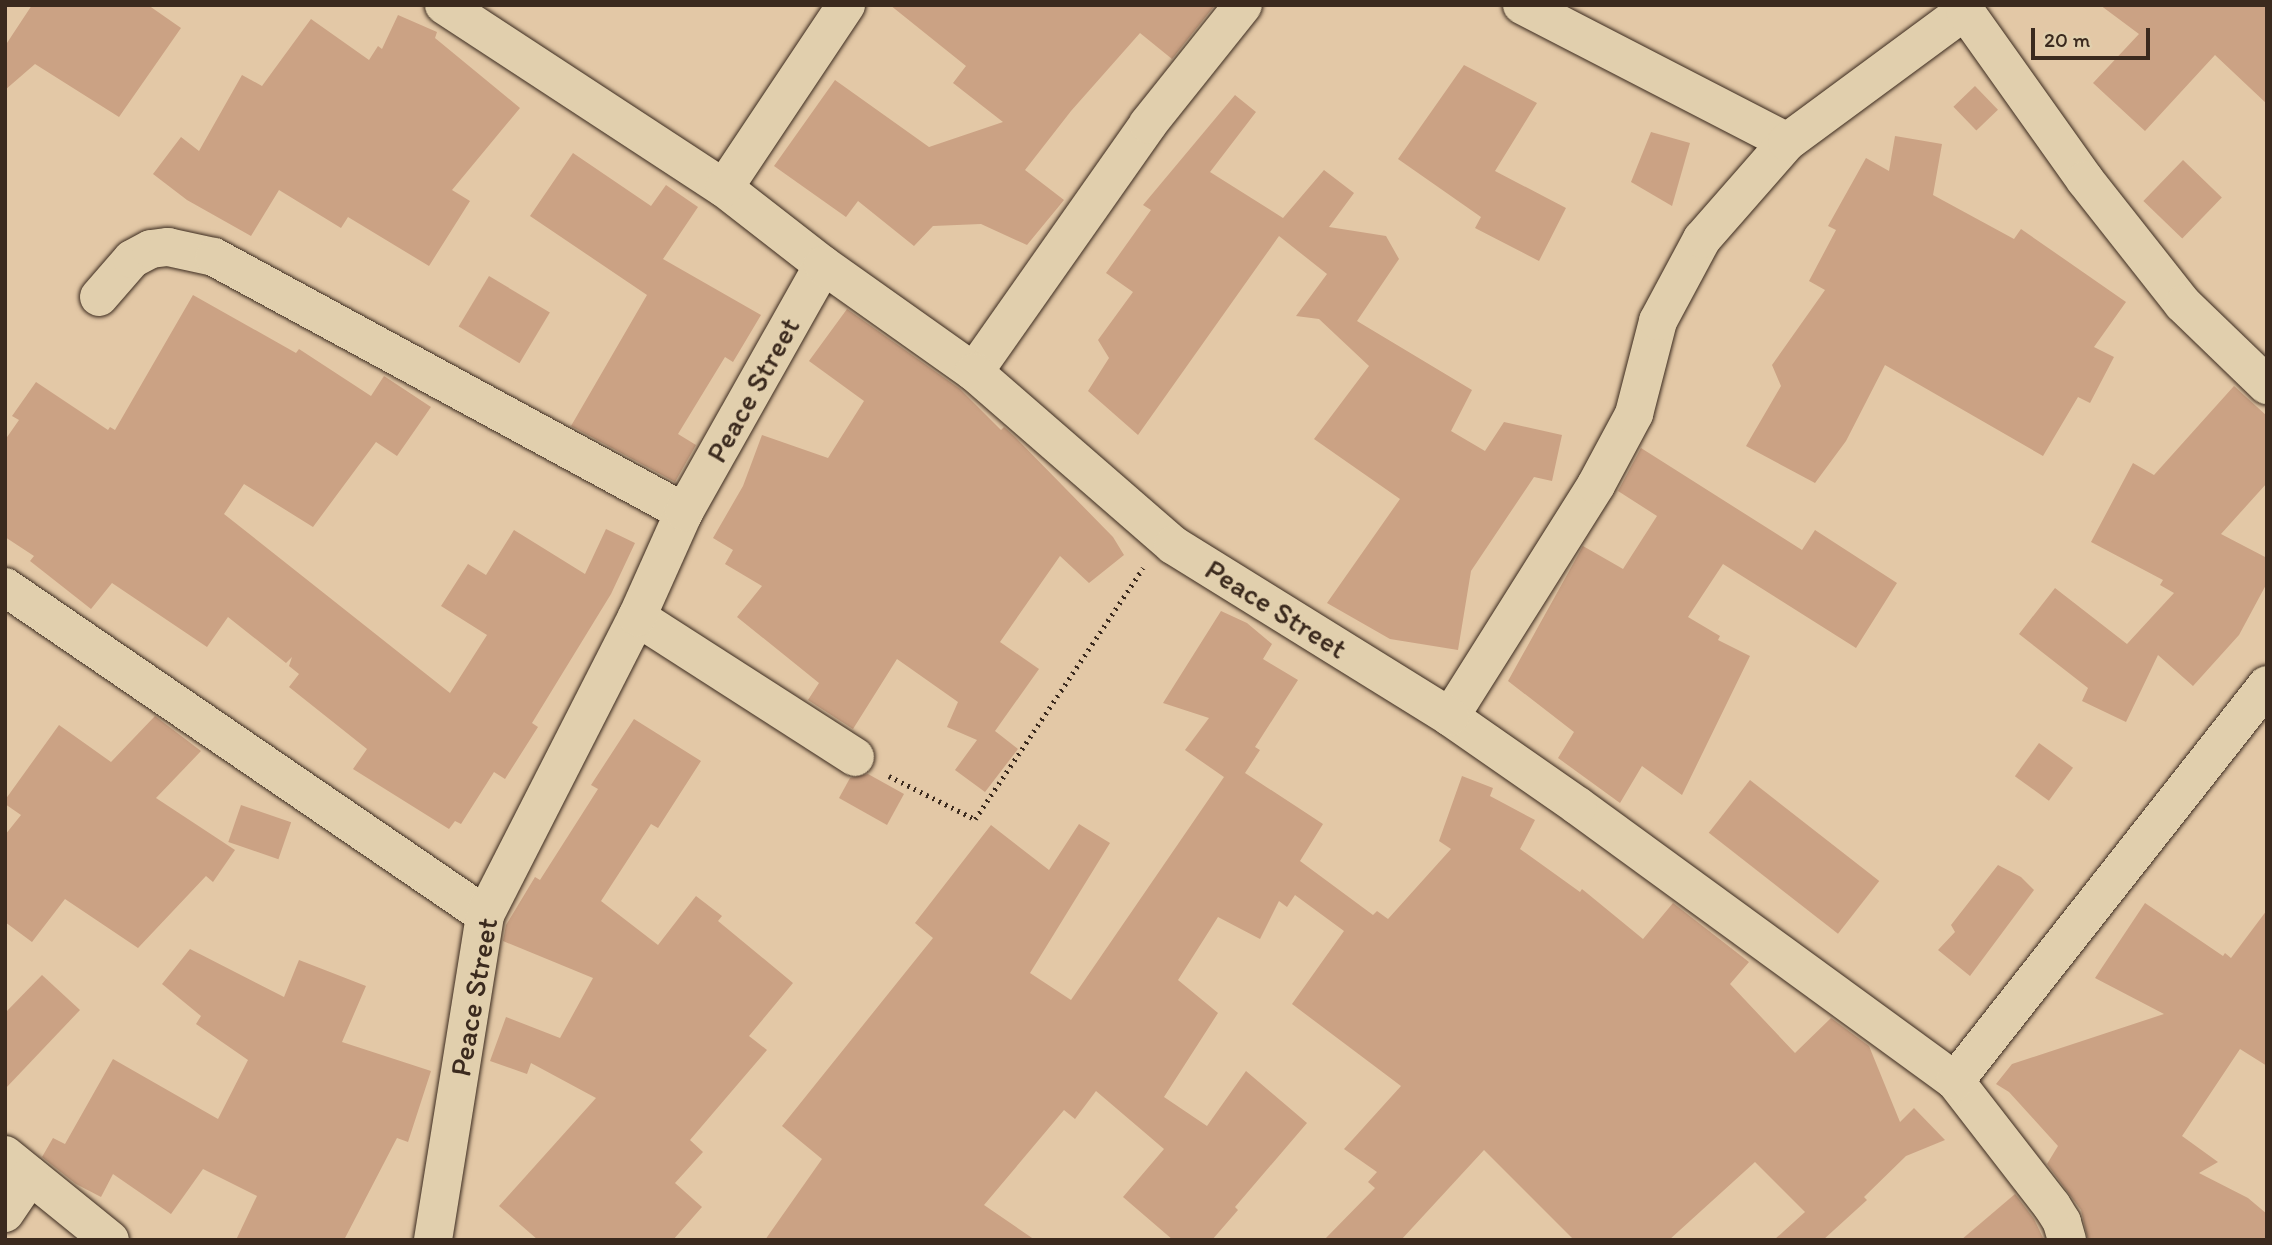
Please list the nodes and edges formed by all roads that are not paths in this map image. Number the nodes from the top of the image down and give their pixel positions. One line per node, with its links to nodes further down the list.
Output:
1 (444, 5): 7 (street)
2 (846, 5): 7 (street)
3 (1243, 5): 10 (street)
4 (1522, 5): 6 (street)
5 (1967, 8): 6 (street); 11 (street)
6 (1787, 142): 16 (street)
7 (724, 187): 8 (street)
8 (823, 265): 10 (street, Peace Street); 12 (street, Peace Street)
9 (99, 297): 12 (street)
10 (974, 372): 16 (street, Peace Street)
11 (2267, 385)
12 (684, 512): 14 (street, Peace Street)
13 (5, 587): 18 (street)
14 (636, 617): 17 (street); 18 (street, Peace Street)
15 (2267, 685): 19 (street)
16 (1450, 717): 19 (street, Peace Street)
17 (855, 757)
18 (485, 915): 23 (street, Peace Street)
19 (1955, 1081): 24 (street, Peace Street)
20 (18, 1166): 21 (street); 22 (street)
21 (5, 1213)
22 (110, 1240)
23 (433, 1240)
24 (2067, 1240)

